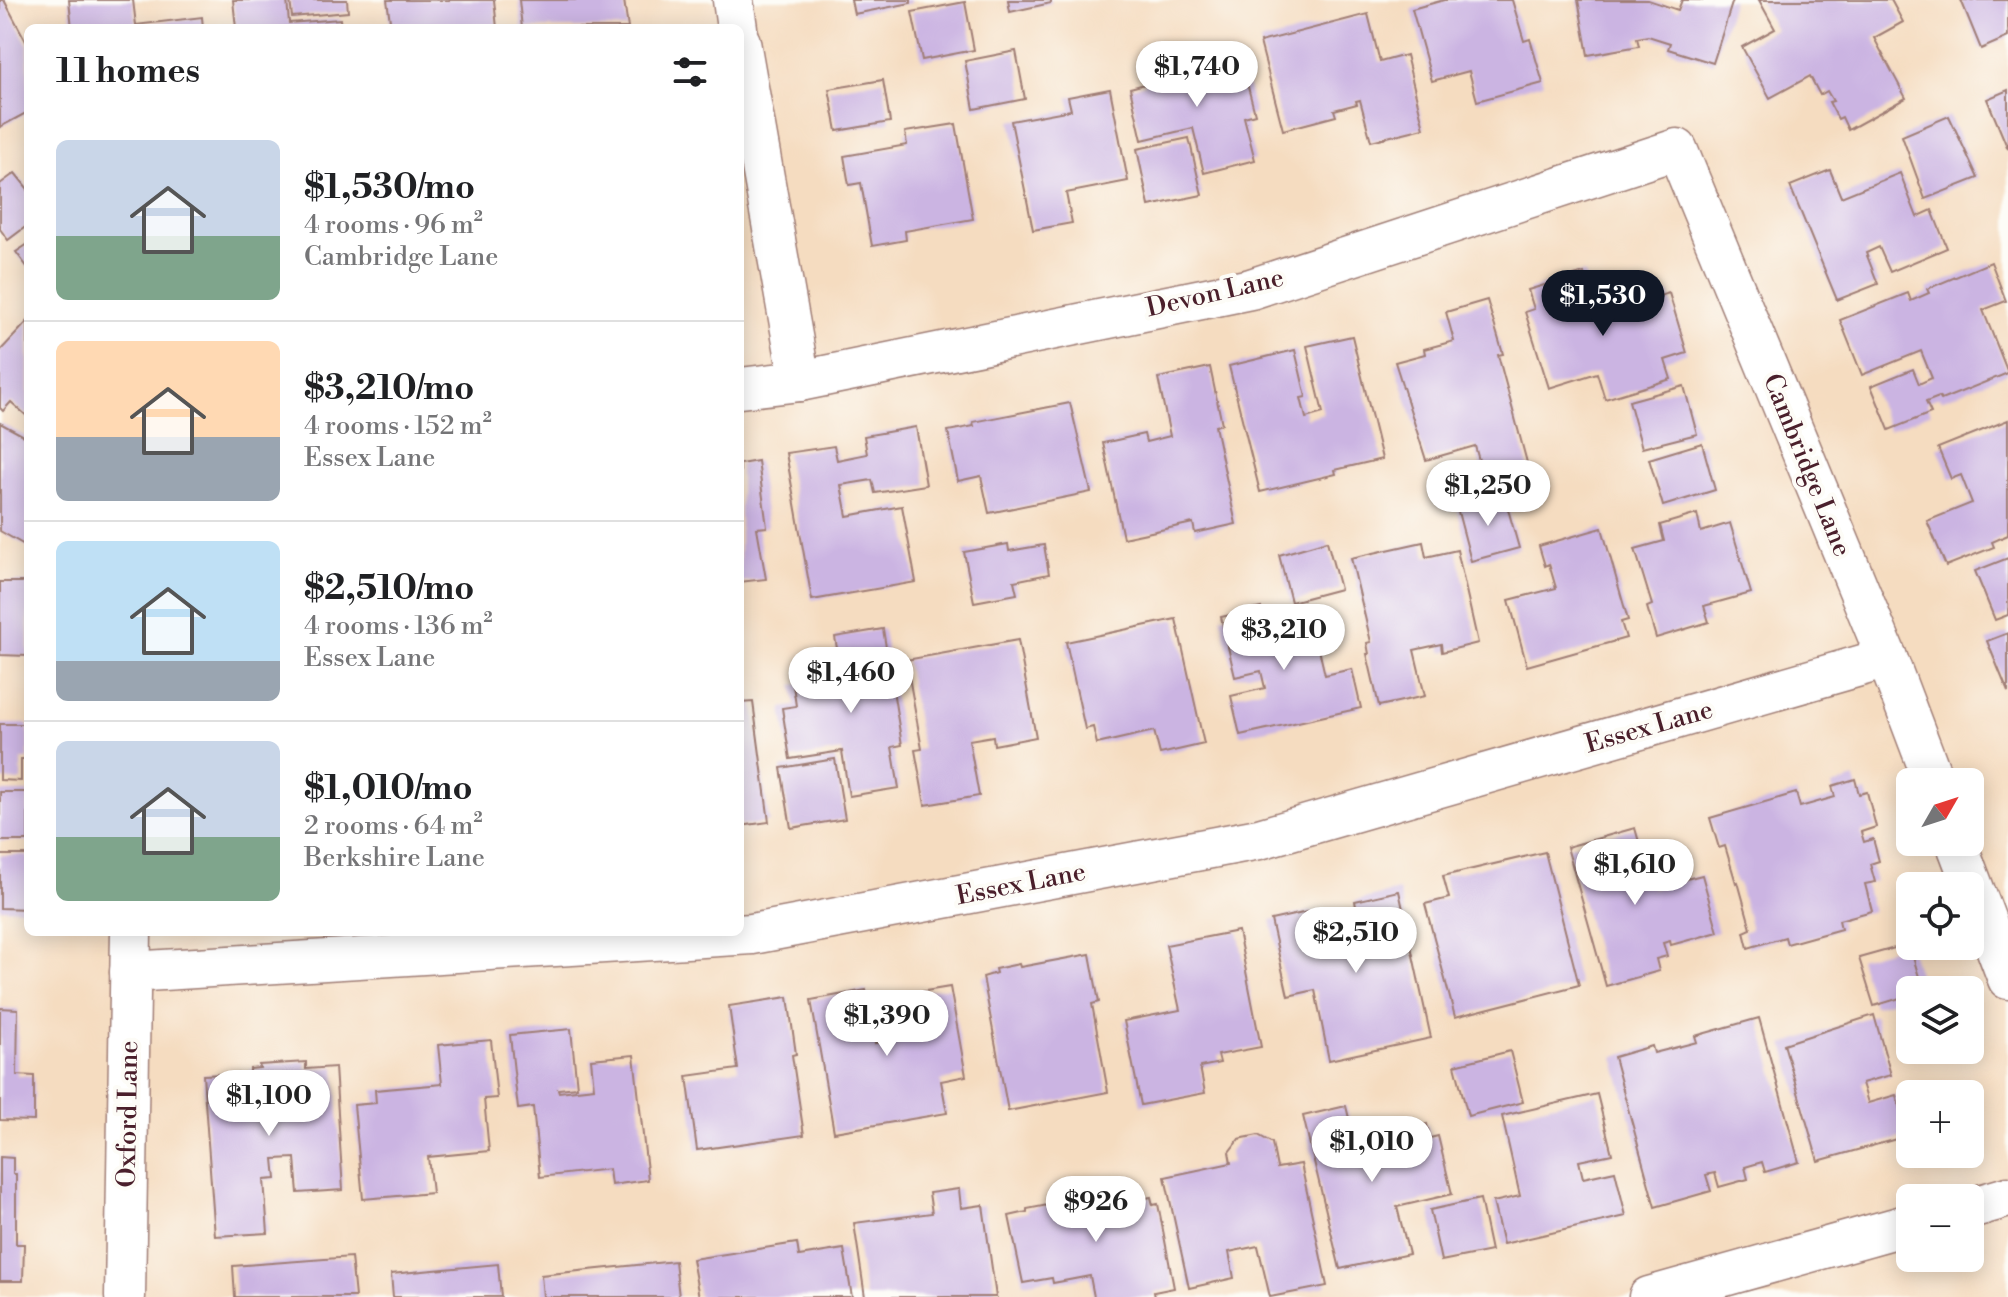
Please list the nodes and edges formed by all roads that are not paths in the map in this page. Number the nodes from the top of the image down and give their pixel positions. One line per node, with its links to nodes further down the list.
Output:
1 (733, 0): 2 (street)
2 (736, 24)
3 (744, 65): 5 (street)
4 (1677, 149): 5 (street, Devon Lane); 7 (street, Cambridge Lane)
5 (800, 381): 6 (street, Devon Lane)
6 (744, 388)
7 (1887, 658): 8 (street, Cambridge Lane); 10 (street, Essex Lane)
8 (1929, 768)
9 (1961, 856): 14 (street)
10 (744, 934)
11 (131, 936): 13 (street, Oxford Lane)
12 (719, 936): 13 (street, Essex Lane)
13 (130, 972): 18 (street, Oxford Lane)
14 (2008, 979)
15 (2008, 1197): 16 (street)
16 (1984, 1204)
17 (1896, 1228): 19 (street)
18 (125, 1297)
19 (1649, 1297)

